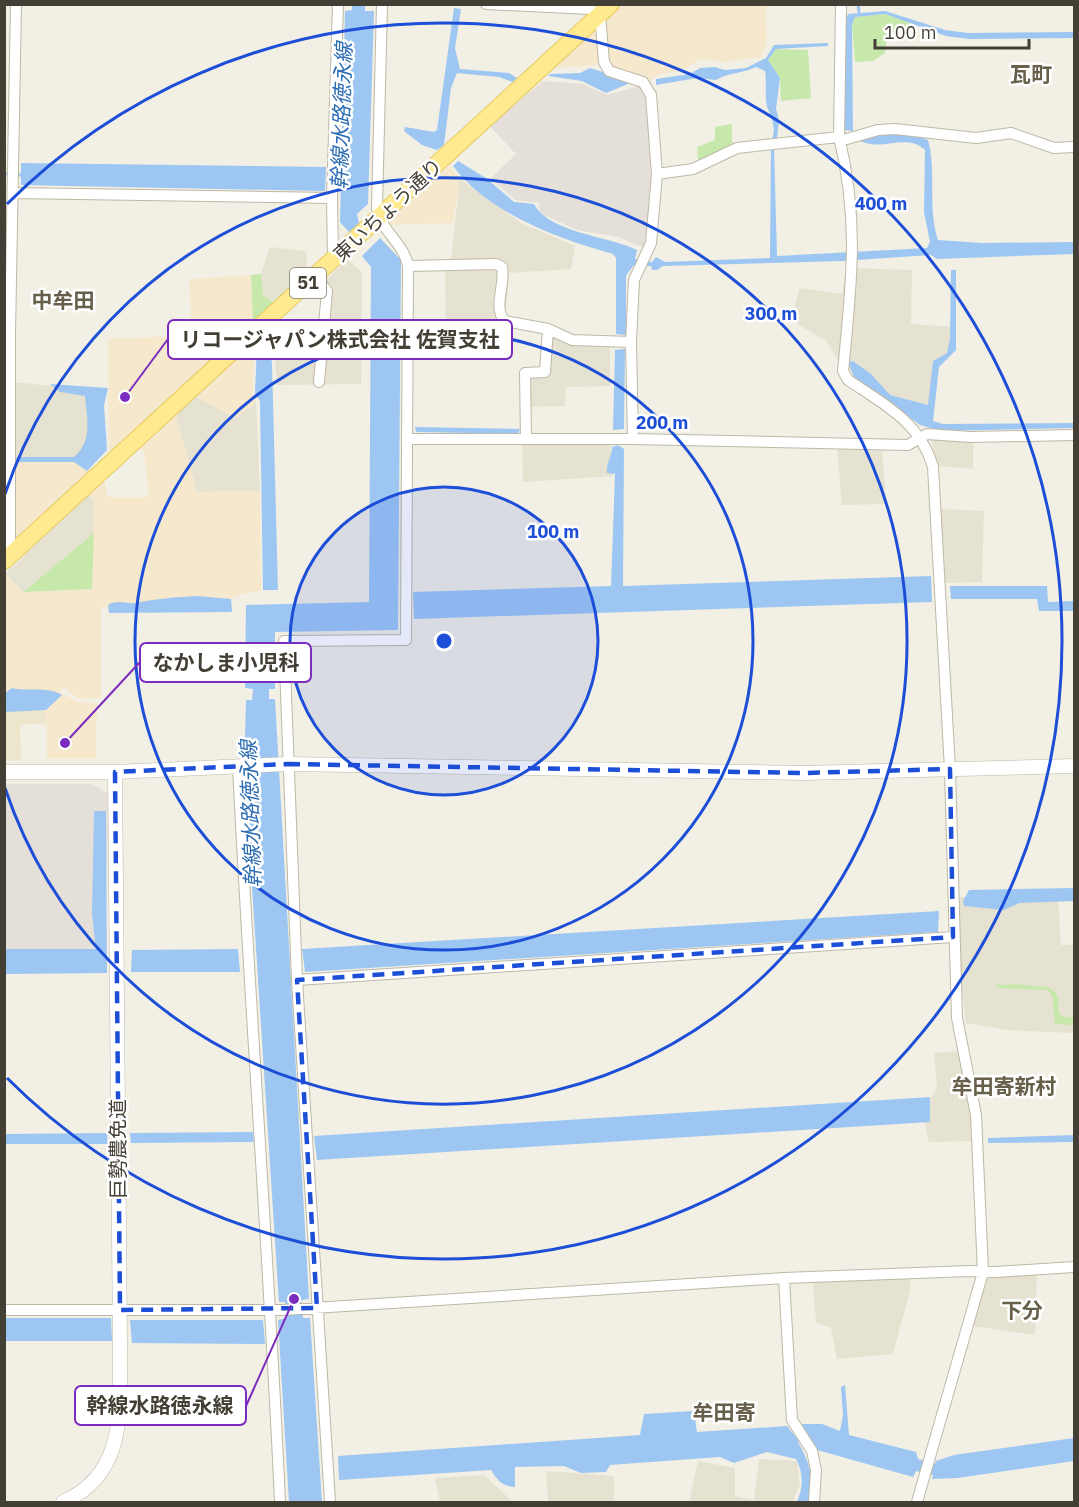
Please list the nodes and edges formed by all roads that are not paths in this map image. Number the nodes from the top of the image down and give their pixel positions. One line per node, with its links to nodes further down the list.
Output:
1 (16, 4): 10 (street)
2 (338, 4): 11 (street)
3 (382, 4): 12 (street)
4 (486, 4): 6 (street)
5 (841, 4): 7 (street)
6 (606, 10): 9 (street); 12 (main road, 東いちょう通り / 51)
7 (843, 138): 8 (street); 9 (street); 21 (street)
8 (1074, 147)
9 (657, 174): 18 (street)
10 (13, 193): 11 (street); 17 (street)
11 (332, 198): 13 (street)
12 (379, 219): 13 (main road, 東いちょう通り / 51); 14 (street)
13 (333, 261): 15 (main road, 東いちょう通り / 51)
14 (408, 266): 16 (street); 22 (street)
15 (316, 276): 19 (street); 25 (main road, 東いちょう通り / 51)
16 (548, 329): 18 (street); 23 (street)
17 (7, 334): 25 (street)
18 (631, 342): 24 (street)
19 (319, 382)
20 (1074, 435): 21 (street)
21 (920, 437): 24 (street); 29 (street)
22 (407, 439): 23 (street); 26 (street)
23 (526, 439): 24 (street)
24 (633, 439)
25 (8, 559)
26 (288, 764): 27 (street); 29 (street); 33 (street)
27 (238, 766): 31 (street); 40 (street)
28 (1074, 766): 29 (street)
29 (950, 769): 32 (street)
30 (4, 772): 31 (street)
31 (115, 772): 39 (street, 巨勢農免道)
32 (953, 937): 33 (street); 35 (street)
33 (297, 980): 37 (street)
34 (1074, 1266): 35 (street)
35 (983, 1272): 36 (street); 45 (street)
36 (784, 1278): 37 (street); 44 (street)
37 (311, 1308): 40 (street); 43 (street)
38 (4, 1310): 39 (street)
39 (120, 1310): 40 (street); 41 (street, 巨勢農免道)
40 (277, 1310): 42 (street)
41 (63, 1503)
42 (280, 1503)
43 (330, 1503)
44 (814, 1503)
45 (917, 1503)

